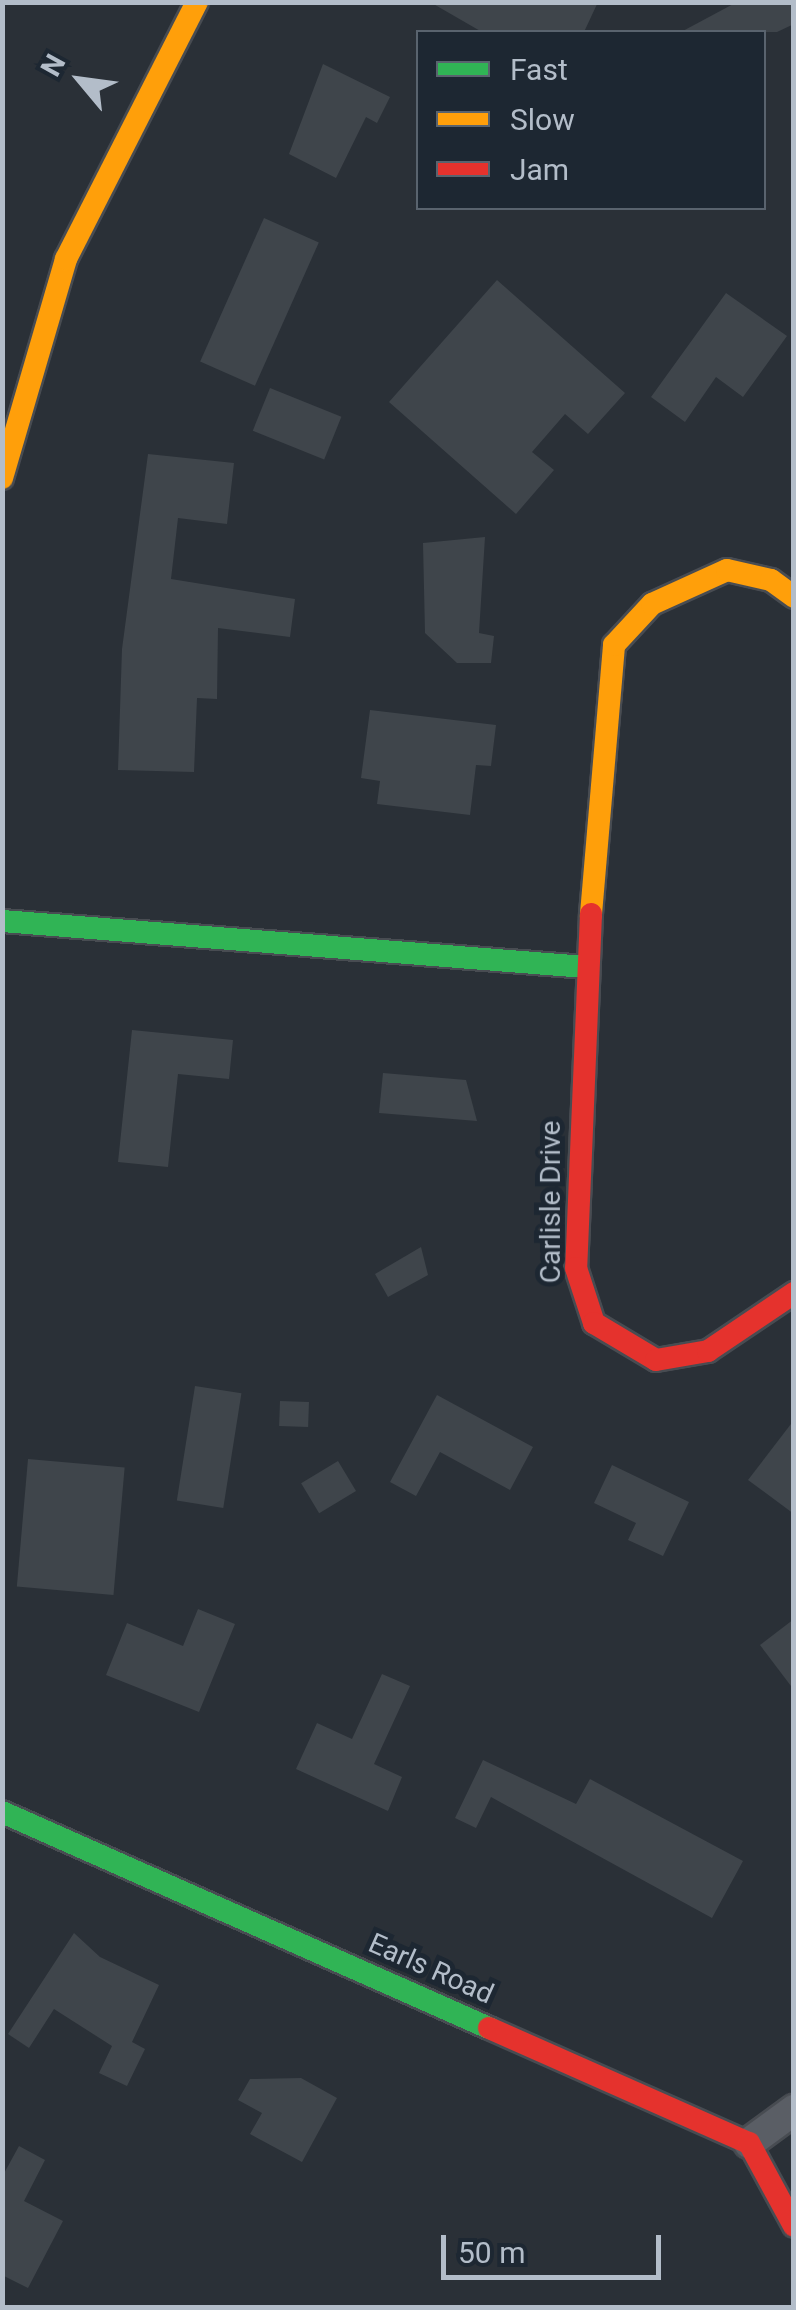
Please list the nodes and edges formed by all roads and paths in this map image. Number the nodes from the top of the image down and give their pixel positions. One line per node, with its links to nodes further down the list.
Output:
1 (196, 2): 2 (street)
2 (2, 478)
3 (794, 597): 5 (street, Carlisle Drive)
4 (2, 921): 5 (street)
5 (585, 967): 6 (street, Carlisle Drive)
6 (794, 1293)
7 (2, 1812): 9 (street, Earls Road)
8 (794, 2110): 9 (street)
9 (750, 2143): 10 (street)
10 (794, 2226)

